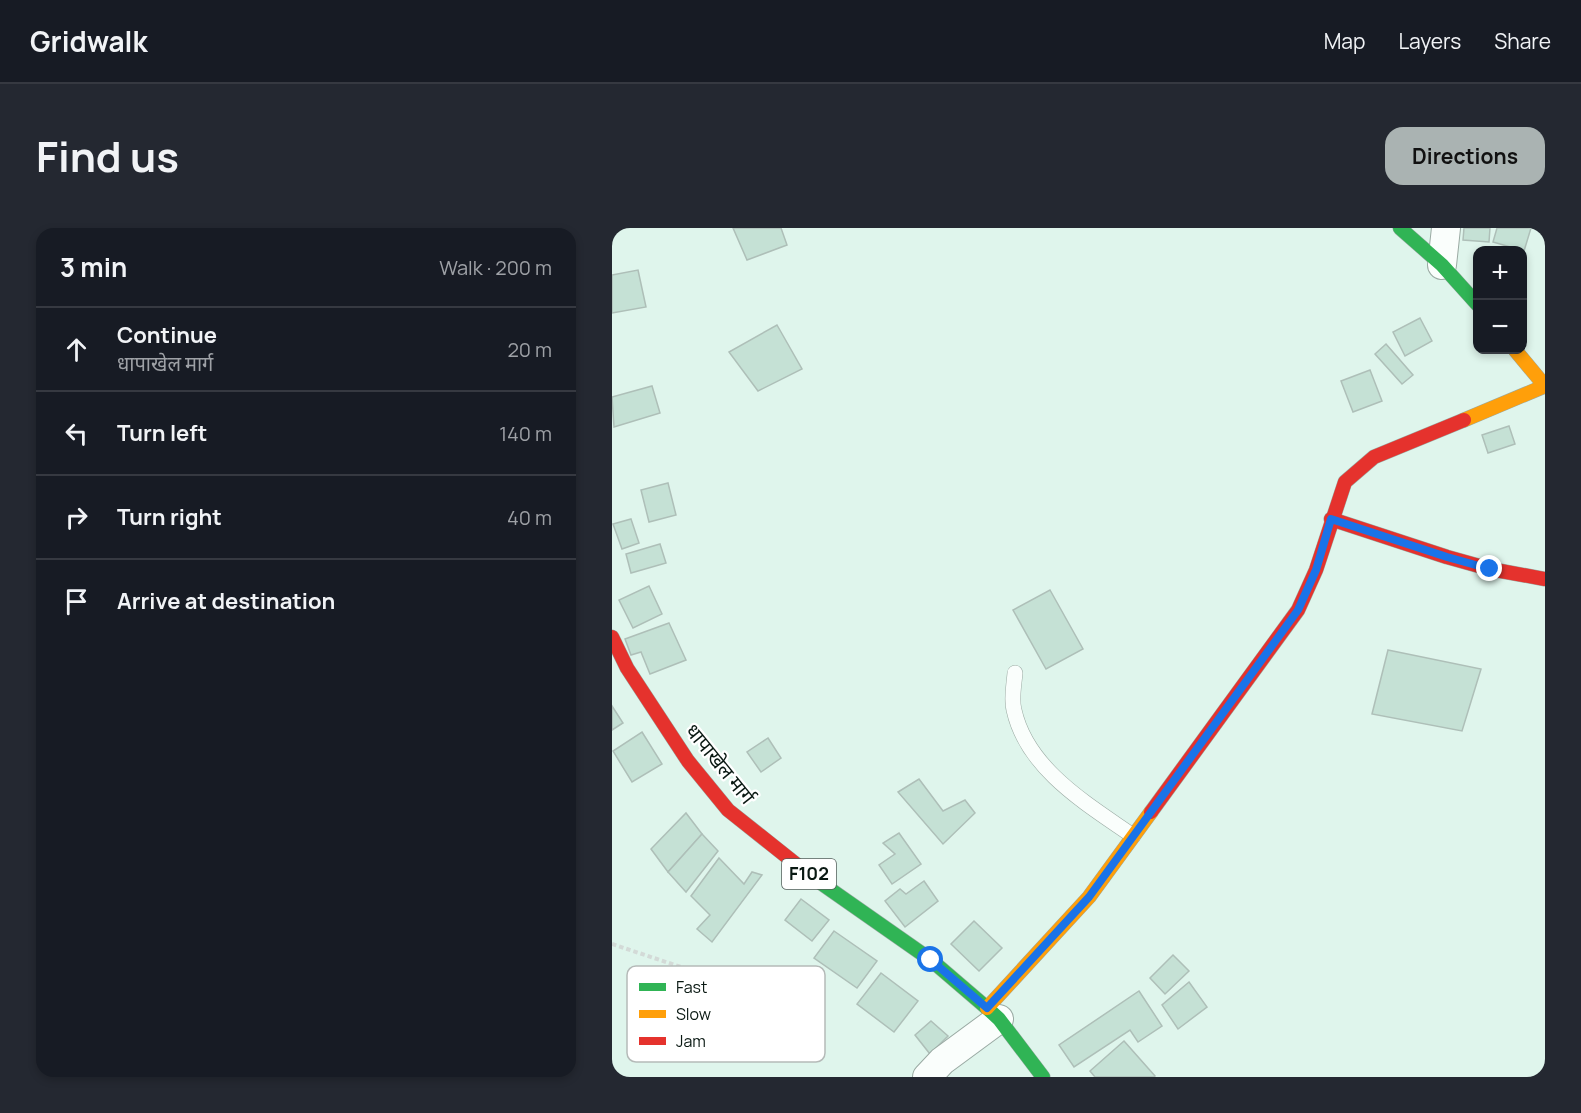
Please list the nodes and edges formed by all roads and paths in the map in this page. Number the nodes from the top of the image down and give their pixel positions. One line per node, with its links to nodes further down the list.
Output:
1 (1400, 228): 3 (street)
2 (1446, 228): 3 (street)
3 (1442, 265): 4 (street)
4 (1474, 300)
5 (1518, 354): 6 (street)
6 (1331, 519): 7 (street); 11 (street)
7 (1545, 579)
8 (612, 637): 10 (street, धापाखेल मार्ग / F102)
9 (1015, 673): 11 (lane)
10 (620, 674): 14 (street, धापाखेल मार्ग / F102)
11 (1133, 836): 14 (street)
12 (612, 944): 13 (path)
13 (678, 966)
14 (993, 1013): 15 (street); 16 (street, धापाखेल मार्ग / F102)
15 (927, 1077)
16 (1043, 1077)

